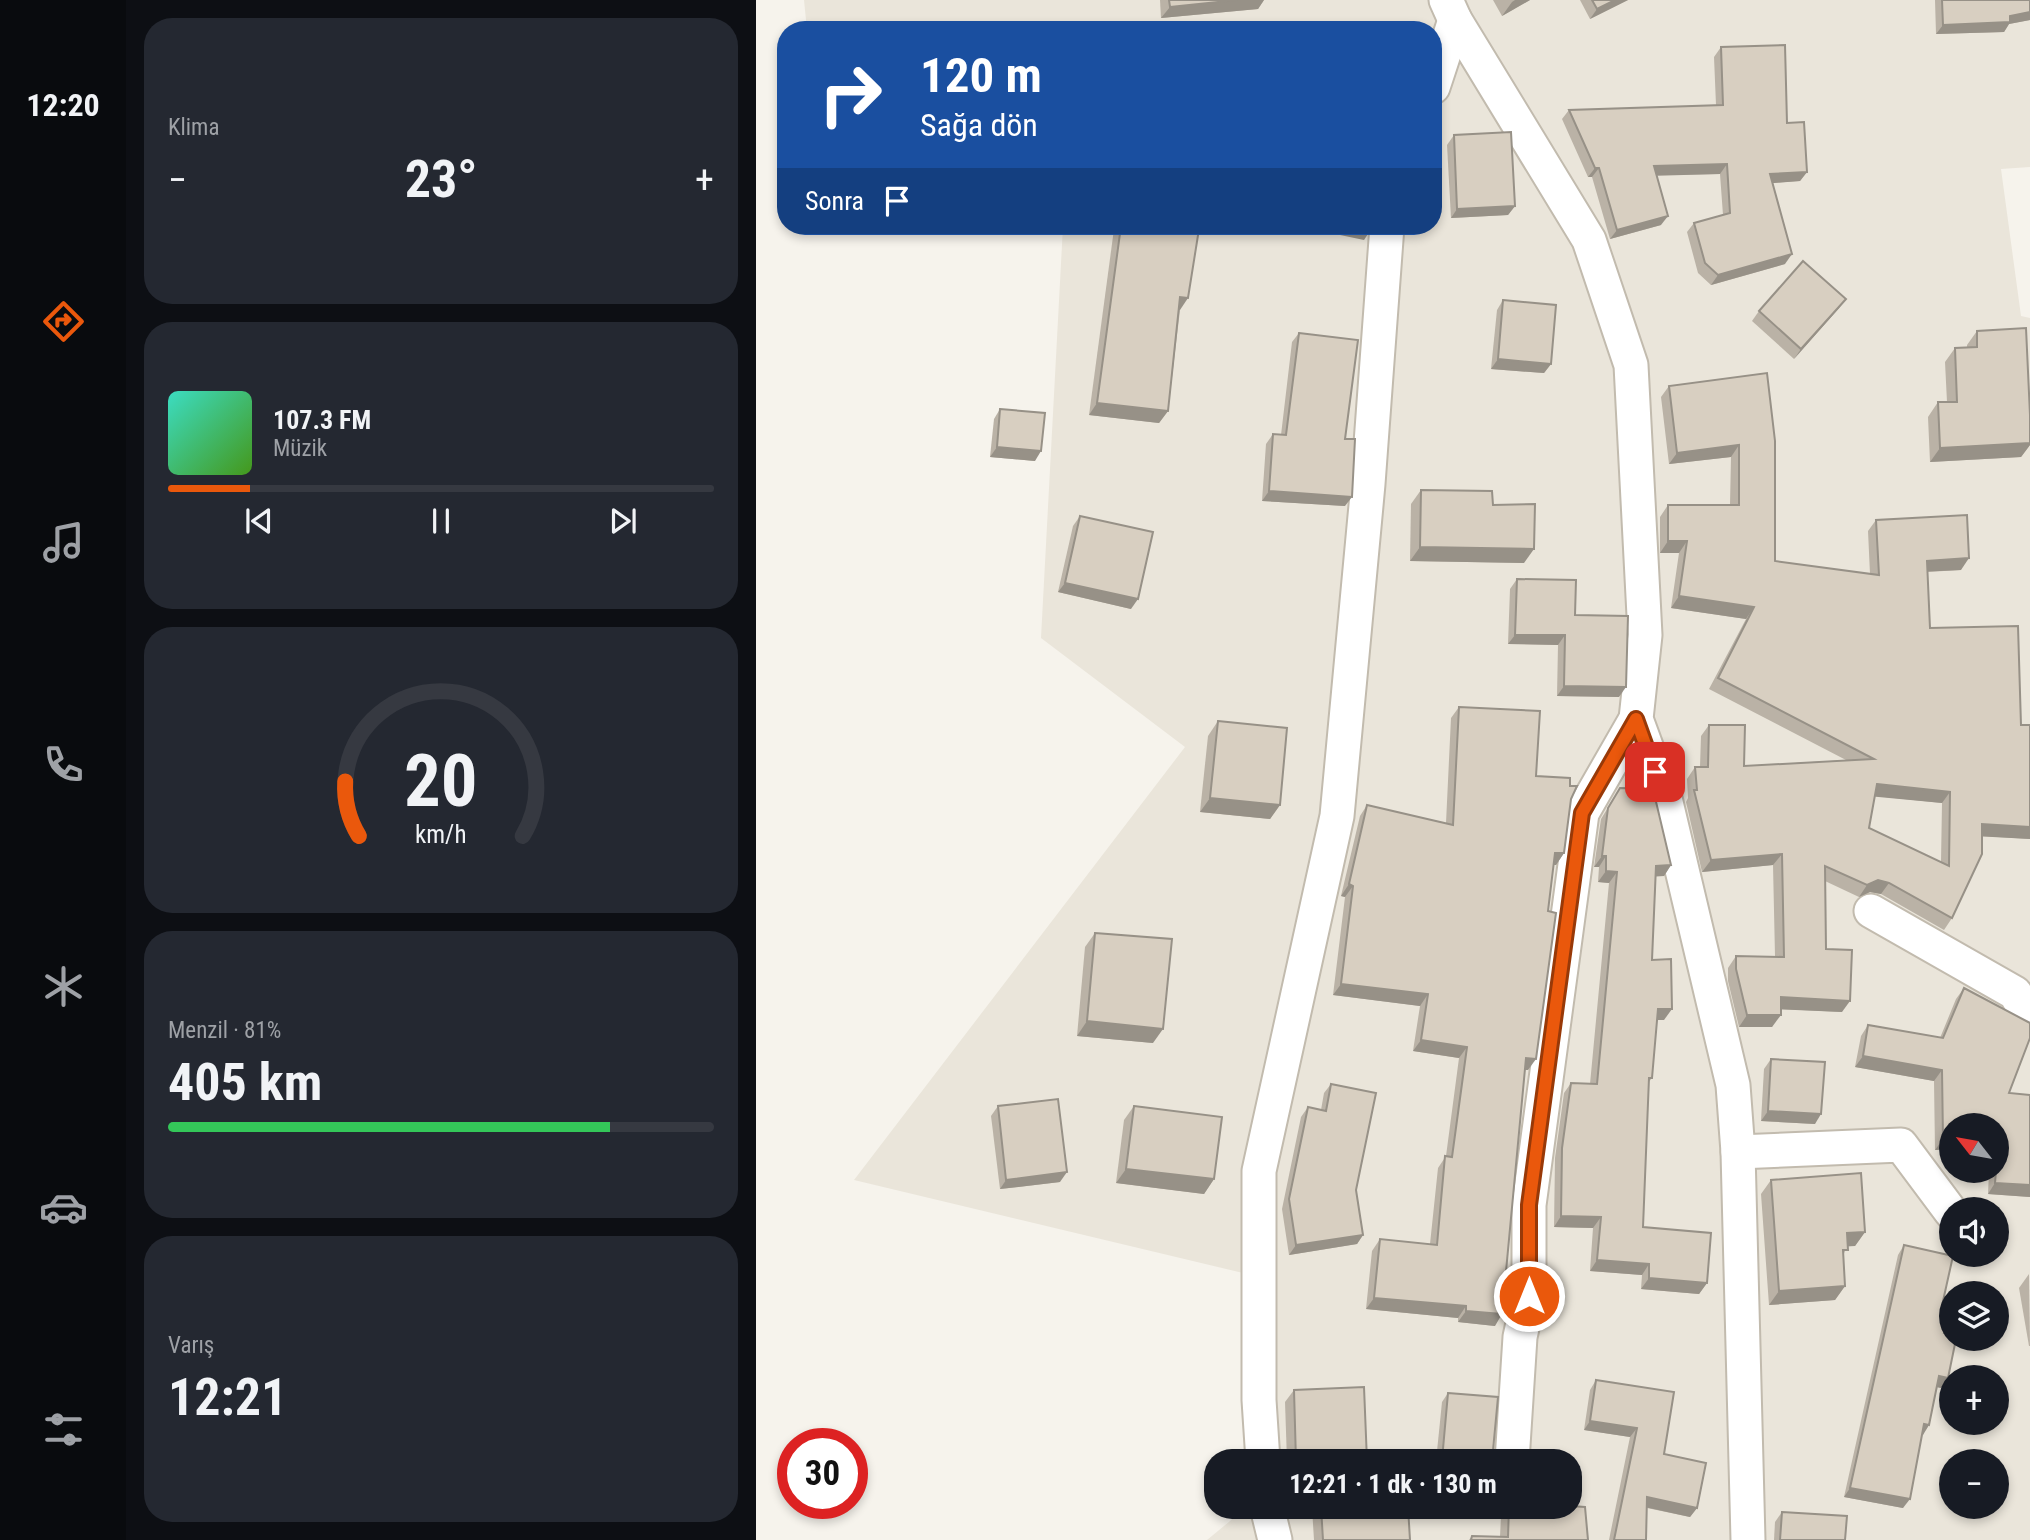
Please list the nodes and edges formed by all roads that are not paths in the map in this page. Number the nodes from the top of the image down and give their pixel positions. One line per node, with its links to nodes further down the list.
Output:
1 (1450, 10): 2 (street); 4 (street)
2 (1442, 46)
3 (1386, 235): 9 (street)
4 (1636, 719): 7 (street); 10 (street)
5 (1871, 911): 6 (street)
6 (2030, 1018)
7 (1738, 1152): 8 (street); 13 (street)
8 (1940, 1197)
9 (1262, 1449)
10 (1513, 1449)
11 (1271, 1519): 12 (street)
12 (1275, 1540)
13 (1748, 1540)

